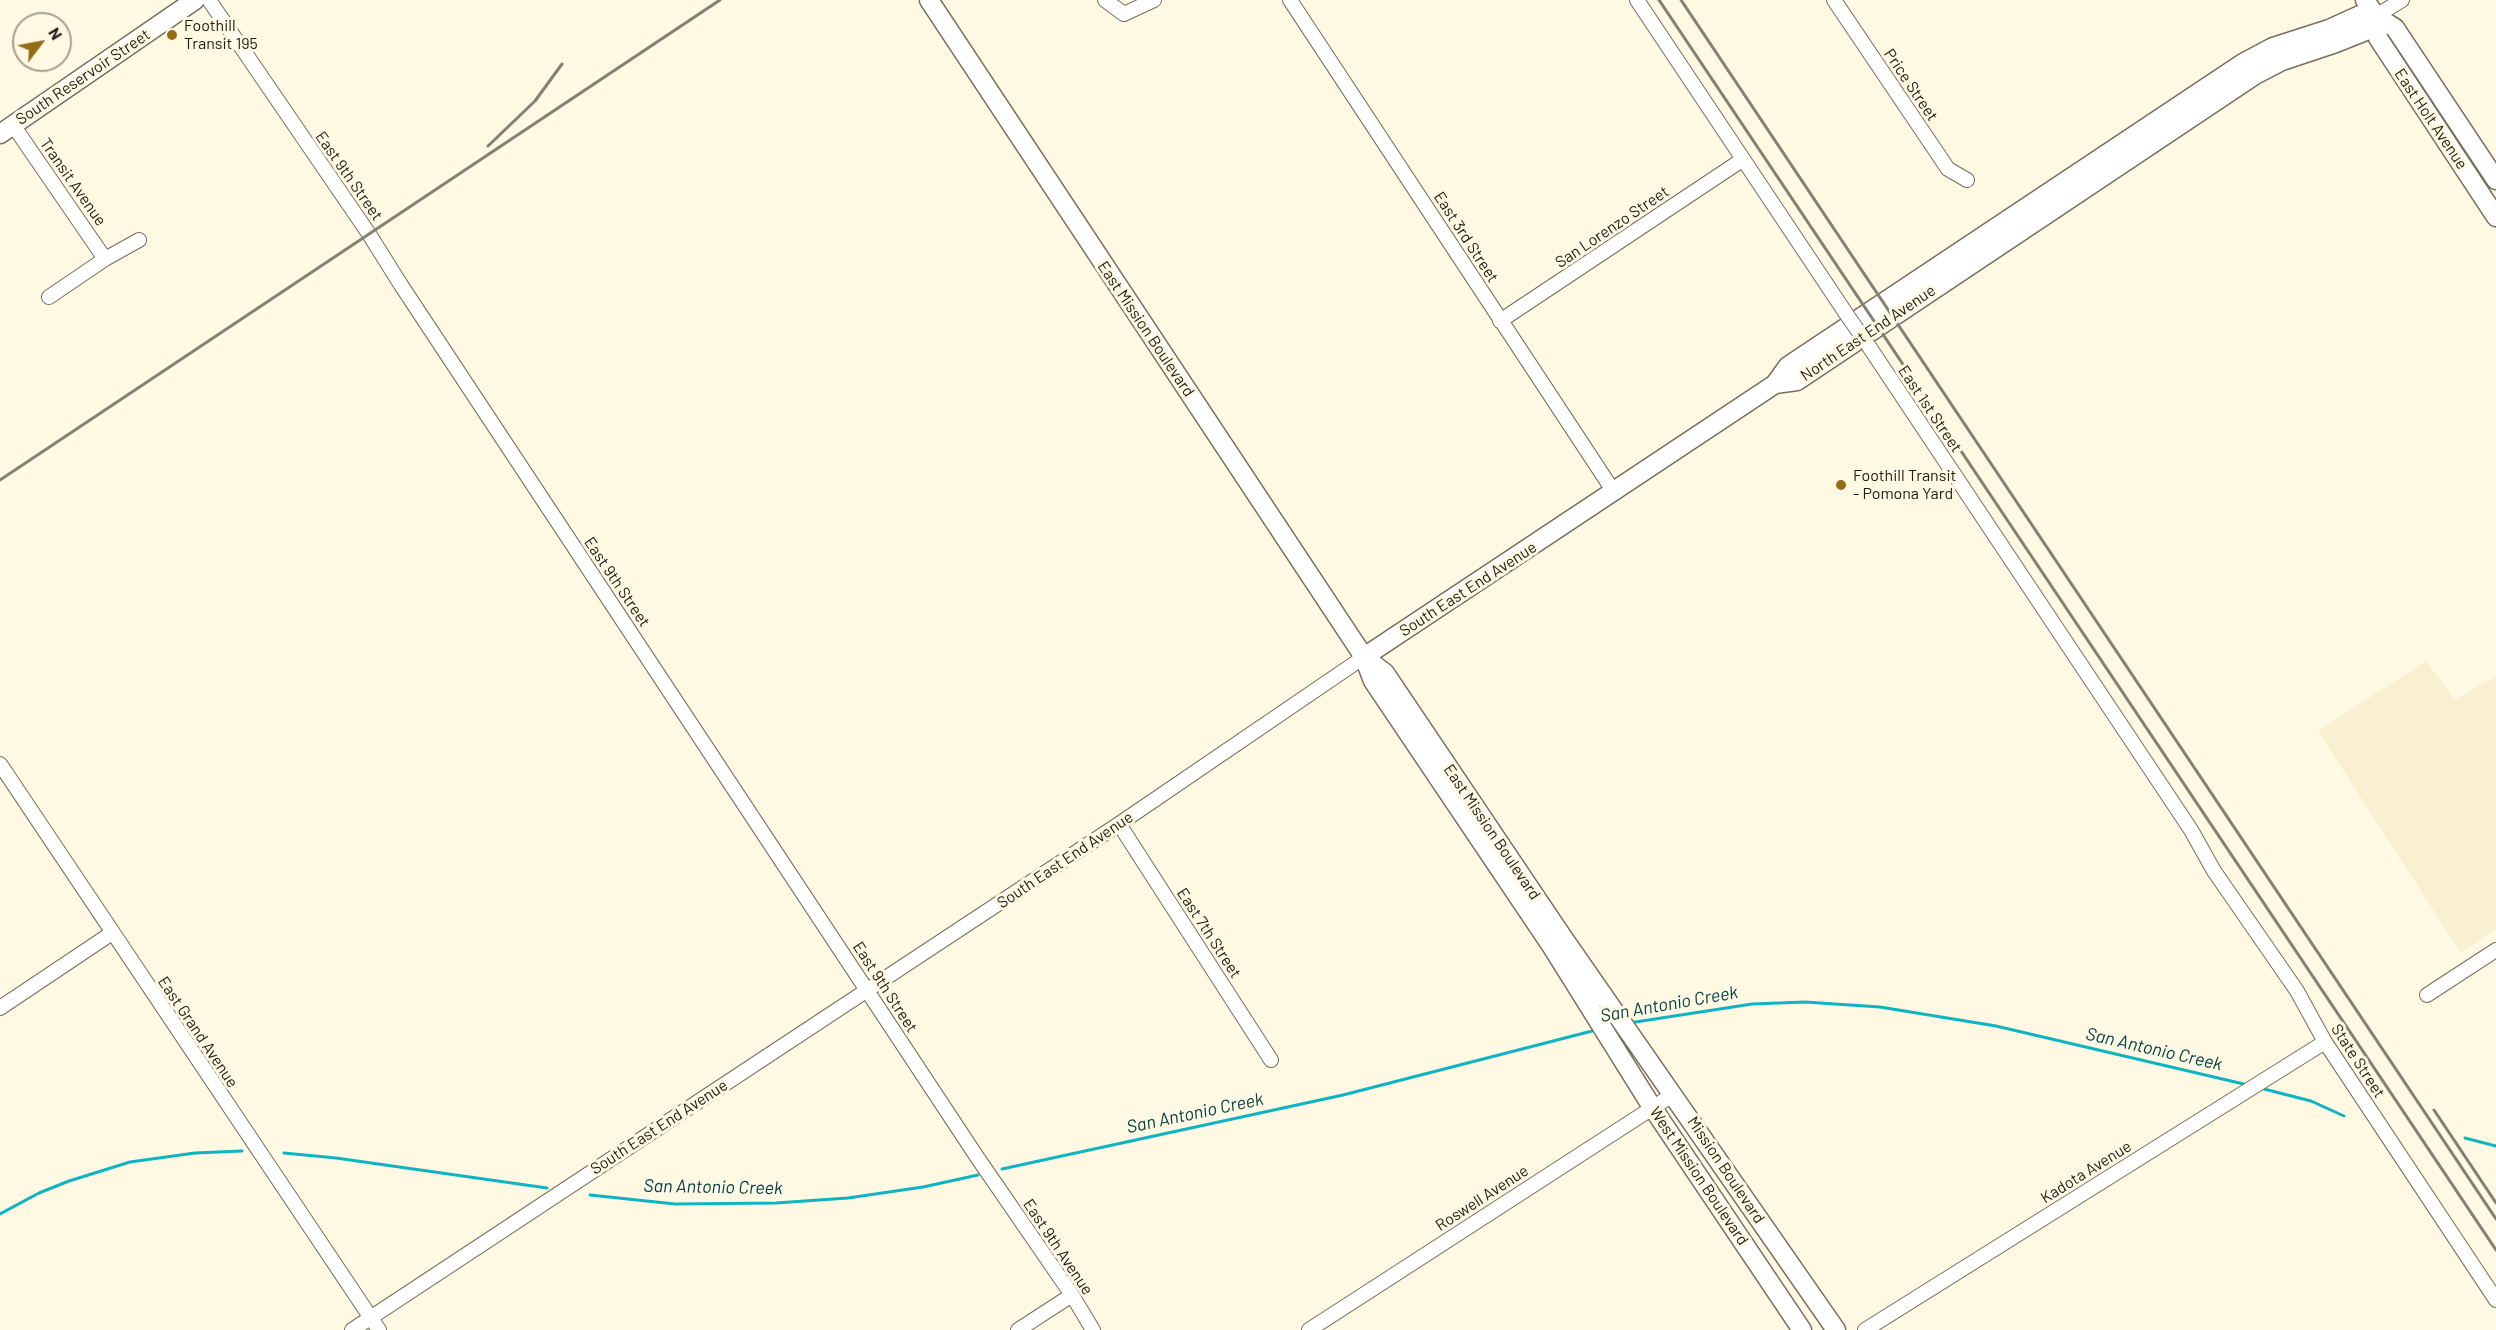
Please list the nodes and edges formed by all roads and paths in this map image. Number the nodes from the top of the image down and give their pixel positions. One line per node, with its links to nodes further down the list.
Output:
1 (195, 0): 12 (main road, South Reservoir Street)
2 (209, 0): 29 (street, East 9th Street)
3 (929, 0): 23 (main road, East Mission Boulevard)
4 (1105, 0): 5 (street)
5 (1154, 0)
6 (1290, 0): 20 (street, East 3rd Street)
7 (1637, 0): 13 (street, East 1st Street)
8 (1834, 0): 14 (street, Price Street)
9 (2365, 0): 11 (main road, East Holt Avenue)
10 (2402, 0): 11 (street, North East End Avenue)
11 (2376, 16): 15 (main road, East Holt Avenue); 16 (main road, East Holt Avenue); 21 (main road, North East End Avenue)
12 (6, 129): 18 (street, Transit Avenue)
13 (1742, 160): 20 (street, San Lorenzo Street); 26 (street, East 1st Street, bridge)
14 (1967, 180)
15 (2496, 180)
16 (2496, 217)
17 (139, 240): 18 (street)
18 (105, 259): 19 (street)
19 (49, 297)
20 (1500, 321): 22 (street, East 3rd Street)
21 (1775, 384): 22 (main road, South East End Avenue)
22 (1614, 492): 23 (main road, South East End Avenue)
23 (1364, 657): 25 (street, South East End Avenue); 32 (main road, East Mission Boulevard); 33 (main road, East Mission Boulevard)
24 (0, 764): 27 (street, East Grand Avenue)
25 (1119, 824): 29 (street, South East End Avenue); 35 (street, East 7th Street)
26 (2196, 837): 34 (street, State Street)
27 (112, 933): 31 (street); 41 (street, East Grand Avenue)
28 (2496, 950): 30 (street)
29 (868, 990): 38 (street, East 9th Street); 41 (street, South East End Avenue)
30 (2427, 996)
31 (0, 1008)
32 (1615, 1011): 36 (main road, Mission Boulevard)
33 (1597, 1020): 37 (main road, West Mission Boulevard)
34 (2325, 1042): 40 (street, State Street); 49 (street, Kadota Avenue)
35 (1271, 1060)
36 (1674, 1094): 37 (street, Roswell Avenue); 48 (main road, Mission Boulevard)
37 (1652, 1107): 46 (street, Roswell Avenue); 47 (main road, West Mission Boulevard)
38 (995, 1184): 39 (street, East 9th Avenue)
39 (1072, 1295): 44 (street); 45 (street, East 9th Avenue)
40 (2496, 1300)
41 (369, 1317): 42 (street, South East End Avenue); 43 (street, East Grand Avenue)
42 (352, 1330)
43 (379, 1330)
44 (1018, 1330)
45 (1093, 1330)
46 (1309, 1330)
47 (1802, 1330)
48 (1836, 1330)
49 (1865, 1330)

